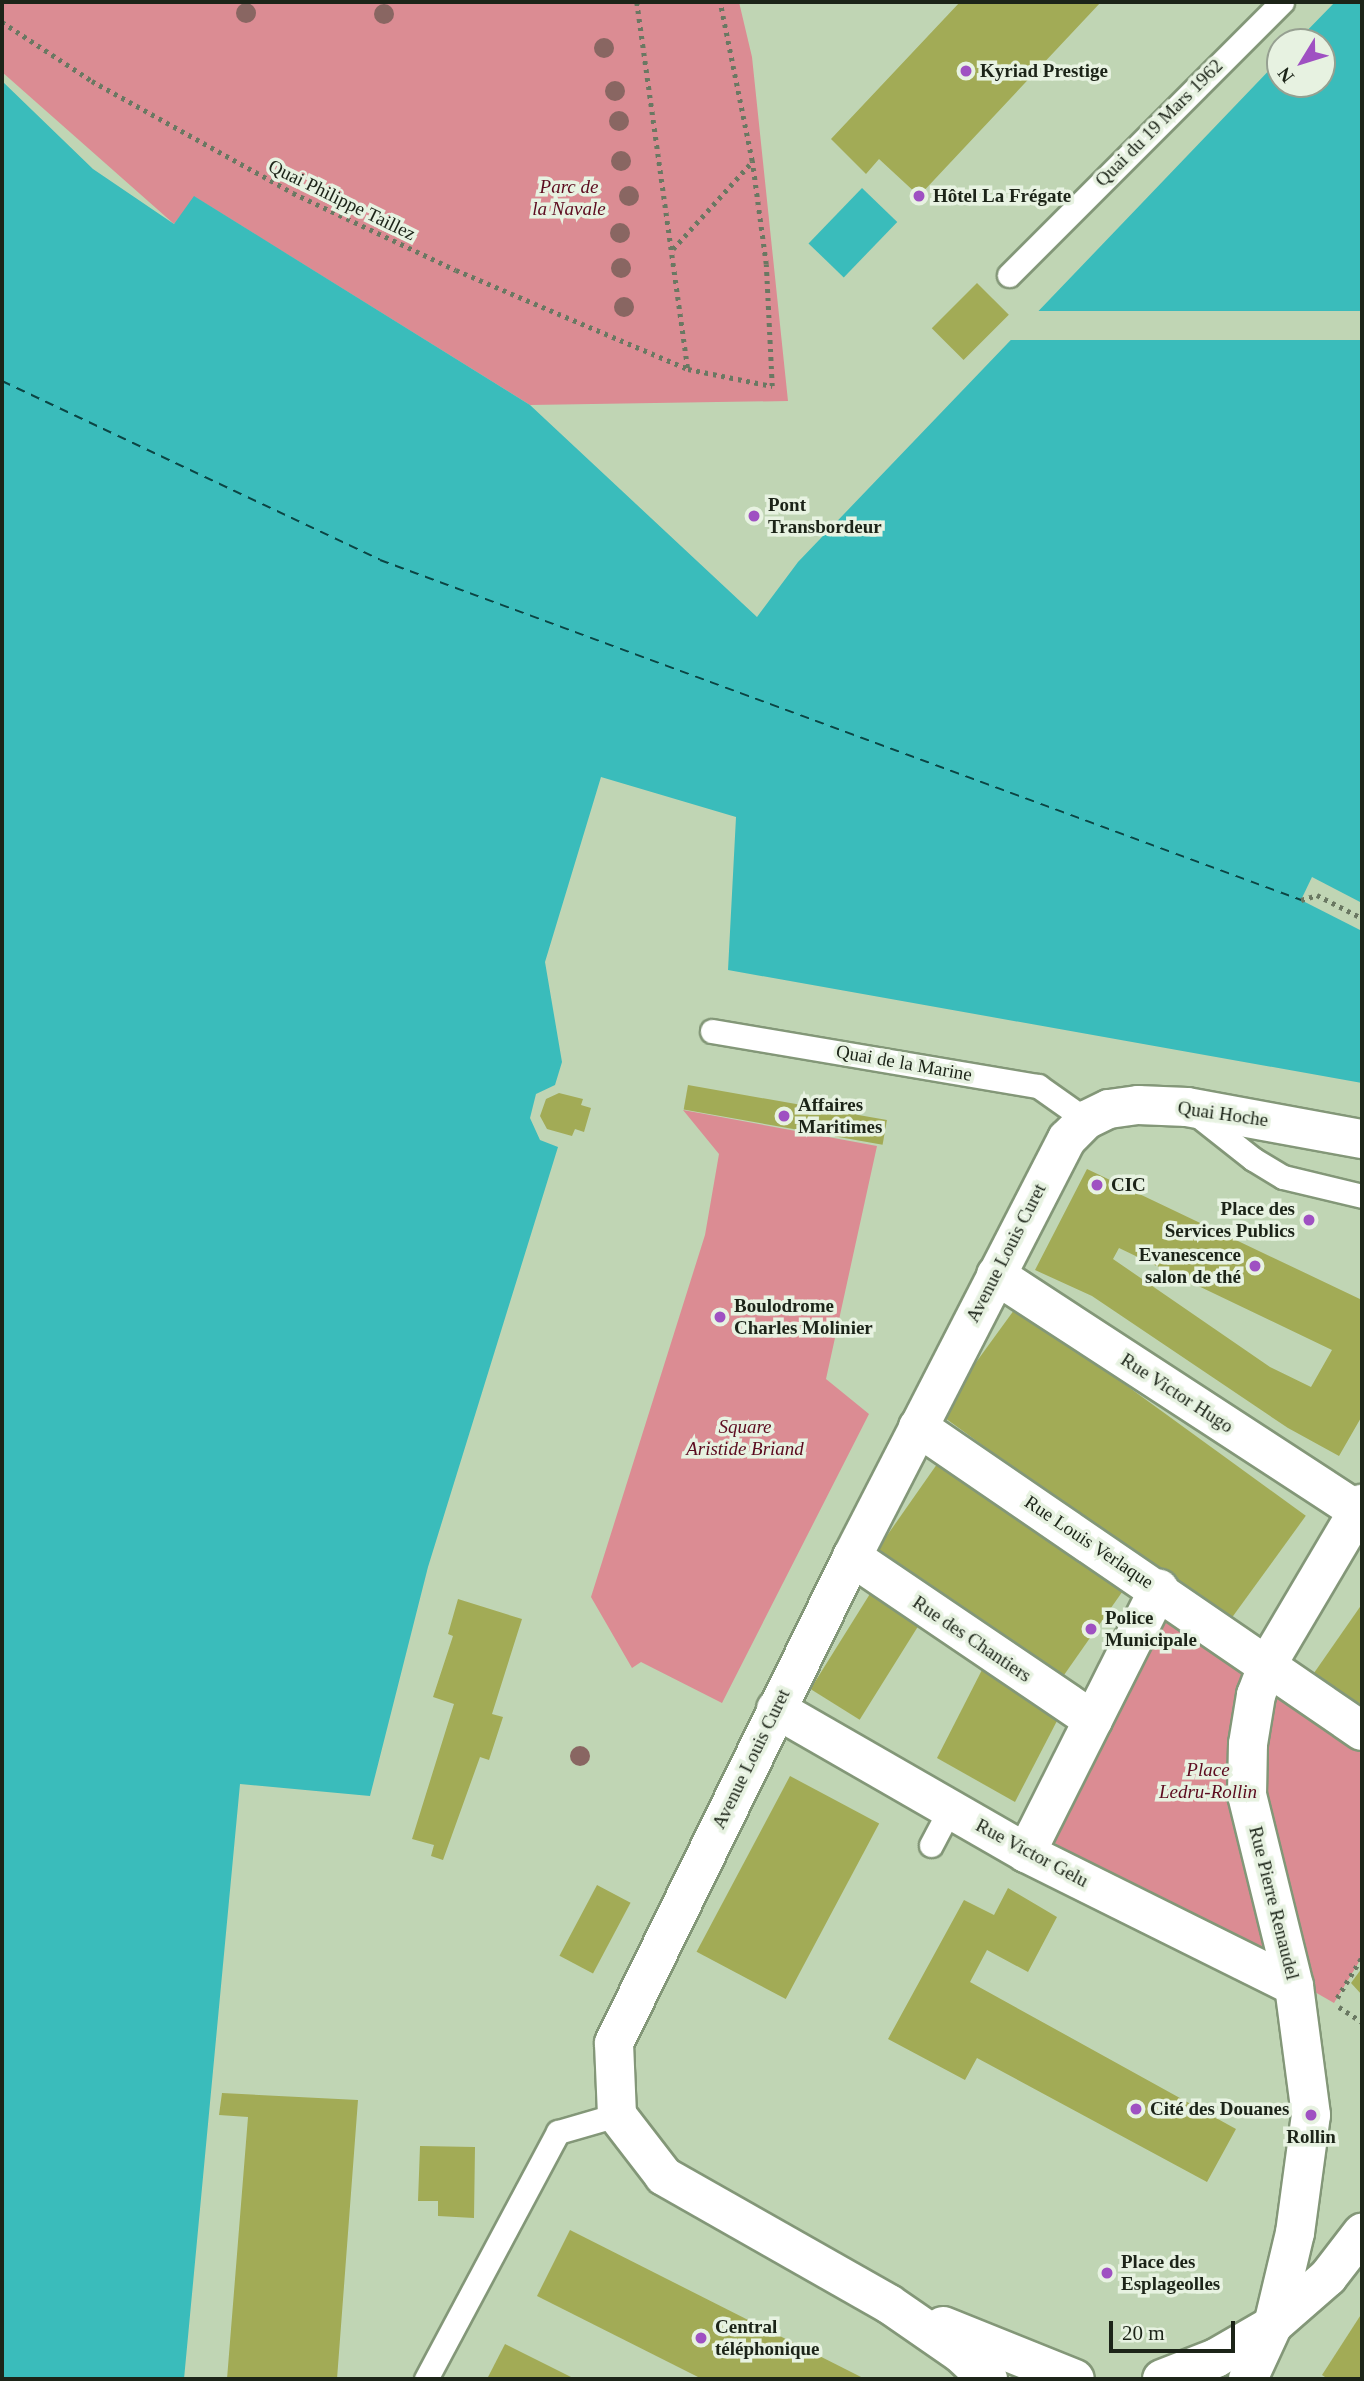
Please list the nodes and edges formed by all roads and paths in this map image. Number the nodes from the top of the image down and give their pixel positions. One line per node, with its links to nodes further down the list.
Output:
1 (637, 2): 6 (path)
2 (720, 2): 5 (path)
3 (1282, 2): 7 (lane, Quai du 19 Mars 1962)
4 (2, 22): 8 (path, Quai Philippe Taillez)
5 (752, 161): 6 (path); 8 (path, Quai Philippe Taillez)
6 (672, 249): 8 (path)
7 (1009, 275)
8 (688, 369)
9 (1301, 900): 10 (path)
10 (1362, 918)
11 (712, 1031): 13 (lane, Quai de la Marine)
12 (1187, 1107): 13 (main road, Quai Hoche); 14 (main road, Quai Hoche); 15 (lane)
13 (1086, 1120): 16 (main road, Avenue Louis Curet)
14 (1362, 1139)
15 (1362, 1196)
16 (996, 1275): 17 (main road, Avenue Louis Curet); 18 (main road, Rue Victor Hugo)
17 (918, 1427): 19 (main road, Avenue Louis Curet); 20 (main road, Rue Louis Verlaque)
18 (1358, 1520): 21 (main road, Rue Pierre Renaudel)
19 (852, 1557): 22 (main road, Avenue Louis Curet); 23 (main road, Rue des Chantiers)
20 (1158, 1589): 21 (main road, Rue Louis Verlaque); 23 (main road)
21 (1268, 1663): 24 (main road, Rue Louis Verlaque); 29 (main road, Rue Pierre Renaudel)
22 (776, 1709): 25 (main road, Rue Victor Gelu); 31 (main road, Avenue Louis Curet)
23 (1093, 1720): 27 (main road)
24 (1362, 1731)
25 (950, 1809): 26 (lane); 27 (main road, Rue Victor Gelu)
26 (931, 1845)
27 (1026, 1853): 29 (main road, Rue Victor Gelu)
28 (1362, 1957): 30 (path)
29 (1294, 1986): 34 (main road, Rue Pierre Renaudel)
30 (1362, 2022)
31 (617, 2115): 33 (main road); 35 (lane)
32 (1362, 2233): 34 (main road)
33 (889, 2304): 36 (main road); 37 (main road)
34 (1273, 2325): 38 (main road); 39 (main road)
35 (426, 2379)
36 (988, 2379)
37 (1075, 2379)
38 (1162, 2379)
39 (1248, 2379)

